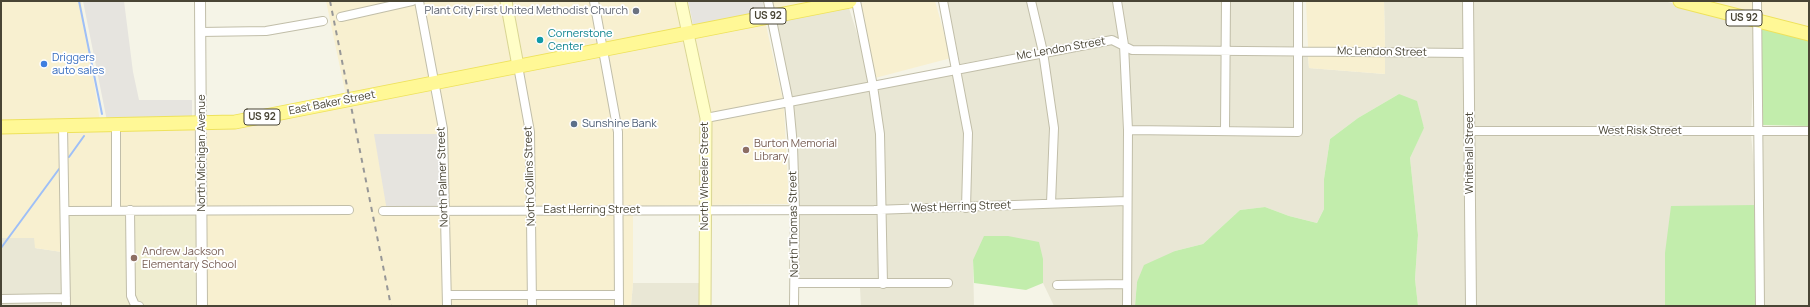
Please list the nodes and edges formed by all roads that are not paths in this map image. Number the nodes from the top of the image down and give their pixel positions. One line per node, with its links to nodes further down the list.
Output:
1 (200, 1): 22 (street, North Michigan Avenue)
2 (412, 1): 19 (street)
3 (419, 1): 33 (street, North Palmer Street)
4 (506, 1): 31 (main road, North Collins Street)
5 (594, 1): 26 (street)
6 (681, 1): 23 (main road, North Wheeler Street)
7 (768, 1): 18 (street, North Thomas Street)
8 (850, 1): 18 (main road, US 92)
9 (856, 1): 34 (street)
10 (943, 1): 32 (street)
11 (1031, 1): 29 (street)
12 (1117, 1): 25 (street)
13 (1226, 1): 27 (street)
14 (1298, 1): 28 (street)
15 (1468, 1): 30 (street, Whitehall Street)
16 (1680, 1): 21 (main road, US 92)
17 (1757, 1): 21 (street)
18 (771, 16): 23 (main road, US 92); 35 (street, North Thomas Street)
19 (341, 17)
20 (323, 20): 22 (street)
21 (1757, 21): 24 (main road, US 92); 44 (street)
22 (200, 32): 37 (street, North Michigan Avenue)
23 (687, 33): 26 (main road, US 92); 36 (main road, North Wheeler Street)
24 (1809, 34)
25 (1124, 45): 27 (street, Mc Lendon Street); 29 (street, Mc Lendon Street); 41 (street)
26 (604, 50): 31 (main road, US 92); 55 (street)
27 (1226, 50): 28 (street, Mc Lendon Street); 42 (street)
28 (1299, 51): 30 (street, Mc Lendon Street); 42 (street)
29 (1043, 52): 32 (street, Mc Lendon Street); 47 (street)
30 (1468, 53): 43 (street, Whitehall Street)
31 (518, 66): 33 (main road, East Baker Street / US 92); 54 (street, North Collins Street)
32 (957, 69): 34 (street, Mc Lendon Street); 48 (street)
33 (434, 83): 37 (main road, East Baker Street / US 92); 53 (street, North Palmer Street)
34 (873, 86): 35 (street, Mc Lendon Street); 57 (street)
35 (789, 103): 36 (street, Mc Lendon Street); 56 (street, North Thomas Street)
36 (706, 118): 60 (main road, North Wheeler Street)
37 (201, 124): 38 (main road, East Baker Street / US 92); 51 (street, North Michigan Avenue)
38 (116, 125): 39 (main road, East Baker Street / US 92); 49 (street)
39 (63, 126): 40 (main road, East Baker Street / US 92); 58 (street)
40 (1, 127)
41 (1128, 130): 42 (street); 46 (street)
42 (1225, 130)
43 (1470, 131): 44 (street, West Risk Street); 79 (street, Whitehall Street)
44 (1758, 131): 45 (street, West Risk Street); 80 (street)
45 (1809, 131)
46 (1127, 201): 47 (street, West Herring Street); 64 (street)
47 (1051, 203): 48 (street, West Herring Street)
48 (966, 208): 57 (street, West Herring Street)
49 (116, 210): 50 (street); 58 (street)
50 (130, 210): 51 (street); 71 (street)
51 (202, 210): 52 (street); 72 (street, North Michigan Avenue)
52 (349, 210)
53 (444, 210): 54 (street, East Herring Street); 59 (street, East Herring Street); 66 (street, North Palmer Street)
54 (531, 210): 55 (street, East Herring Street); 67 (street, North Collins Street)
55 (619, 210): 60 (street, East Herring Street); 68 (street)
56 (795, 210): 57 (street, West Herring Street); 60 (street, East Herring Street); 61 (street, North Thomas Street)
57 (881, 210): 63 (street)
58 (65, 211): 70 (street)
59 (383, 211)
60 (705, 211): 76 (main road, North Wheeler Street)
61 (795, 283): 63 (street); 77 (street, North Thomas Street)
62 (948, 283): 63 (street)
63 (883, 284)
64 (1126, 284): 65 (street); 78 (street)
65 (1057, 285)
66 (447, 295): 67 (street); 73 (street, North Palmer Street)
67 (532, 295): 68 (street); 74 (street, North Collins Street)
68 (619, 295): 75 (street)
69 (1, 299): 70 (street)
70 (66, 302)
71 (139, 306)
72 (202, 306)
73 (447, 306)
74 (532, 306)
75 (619, 306)
76 (705, 306)
77 (794, 306)
78 (1127, 306)
79 (1471, 306)
80 (1760, 306)

